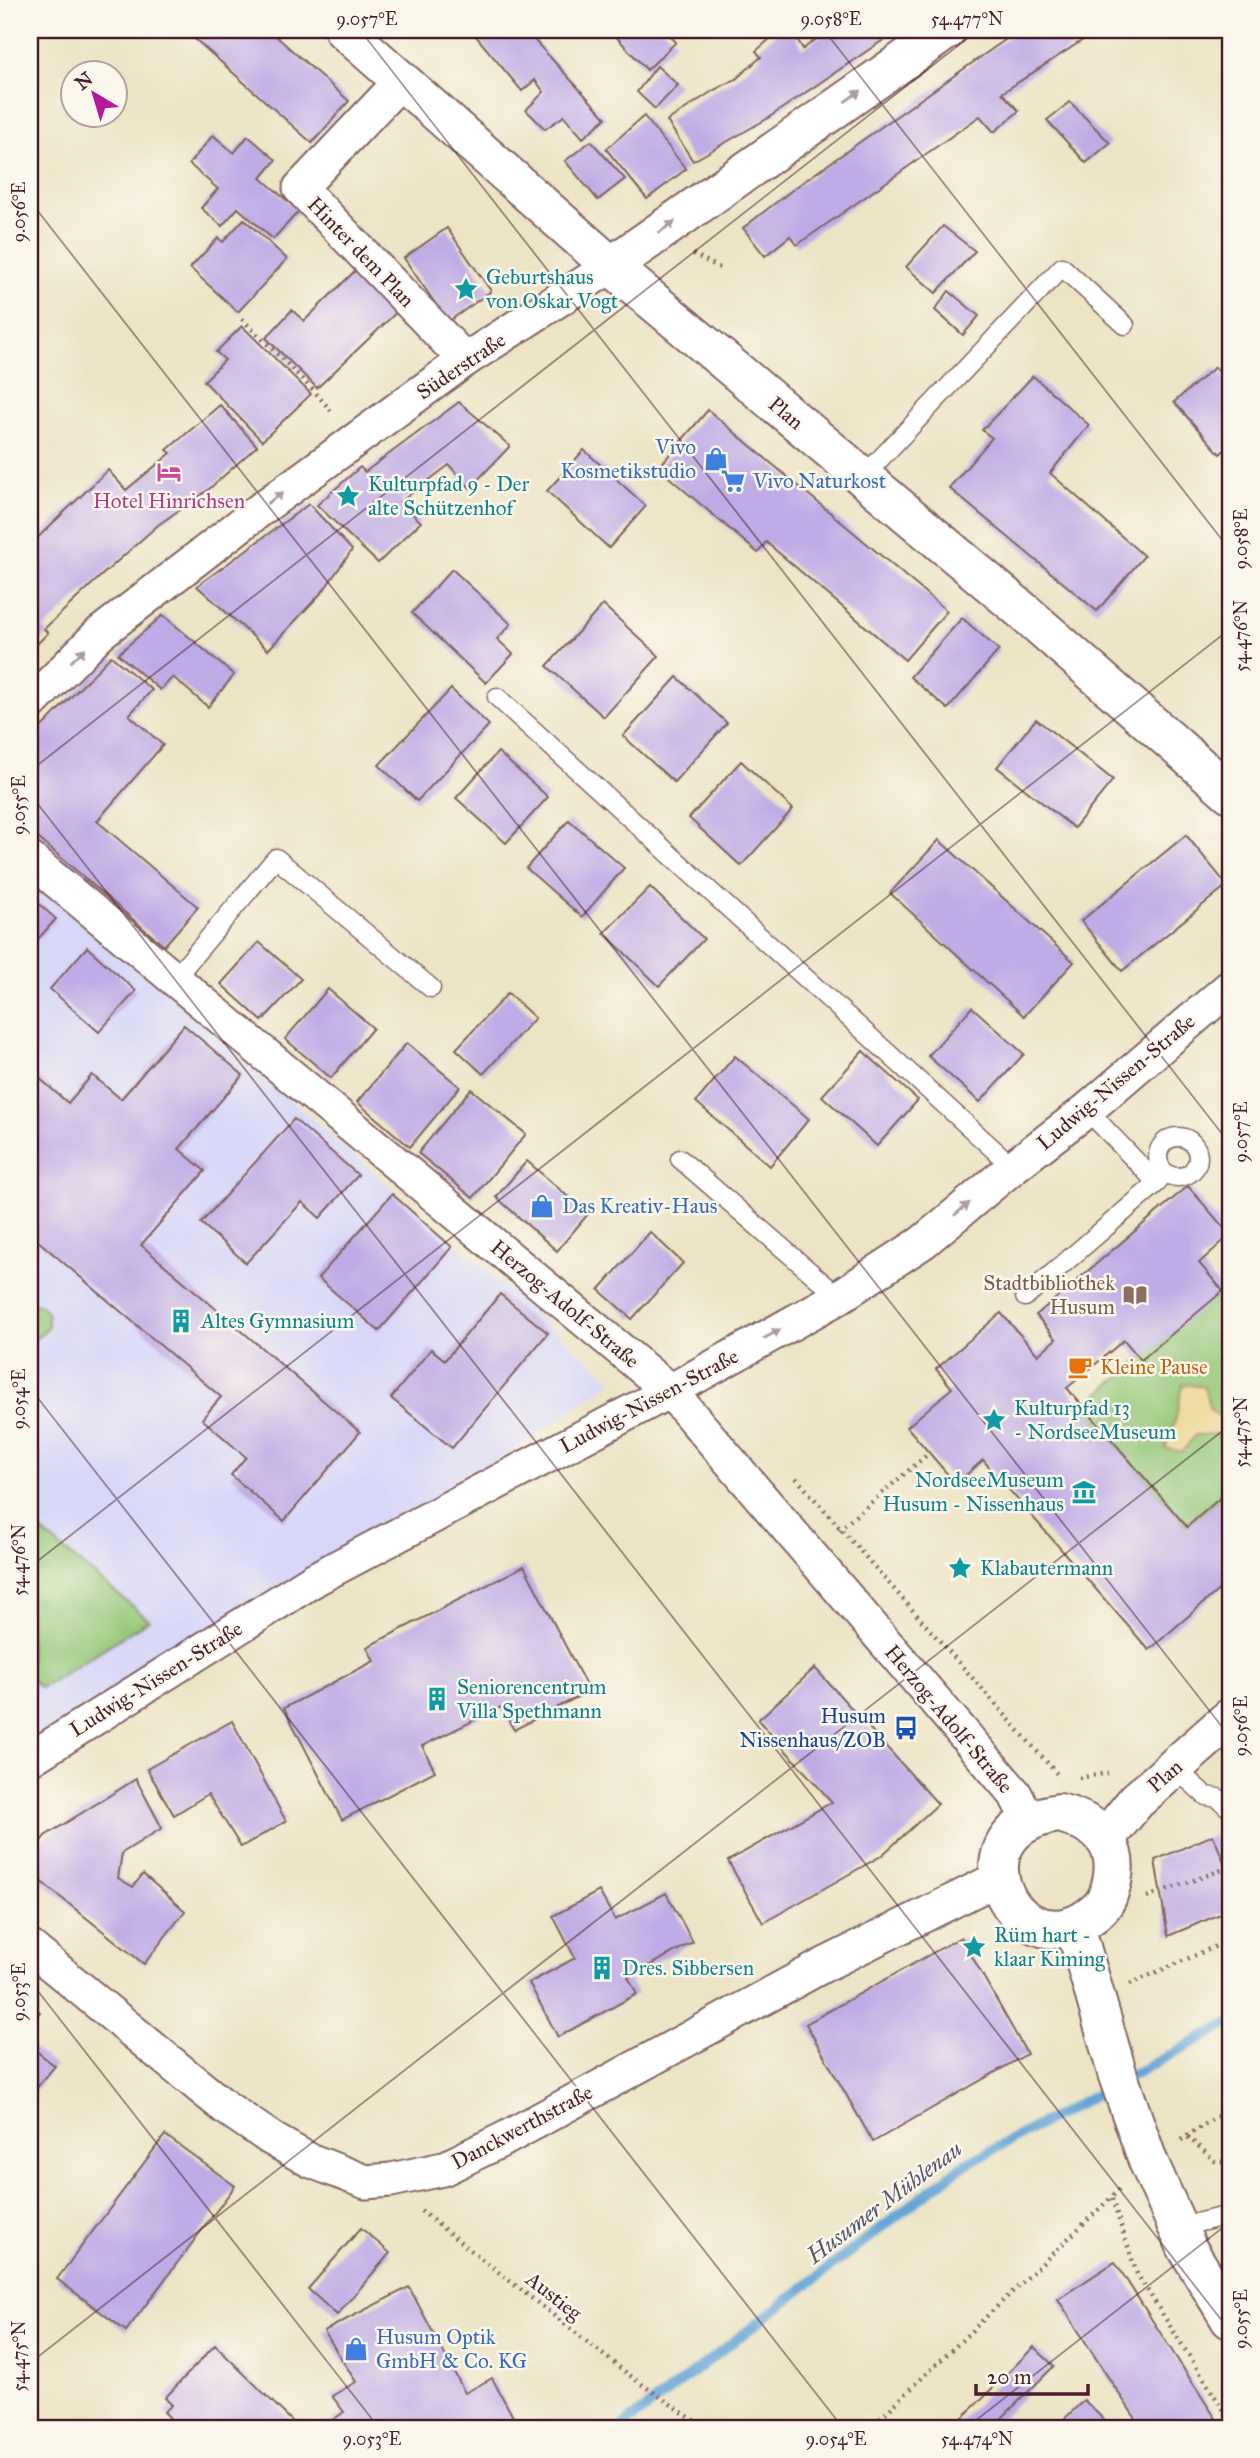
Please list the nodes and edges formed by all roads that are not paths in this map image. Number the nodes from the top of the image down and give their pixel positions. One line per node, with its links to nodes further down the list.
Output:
1 (344, 30): 3 (main road, Plan)
2 (947, 30): 4 (main road, Süderstraße, one-way to 2)
3 (401, 81): 4 (main road, Plan); 6 (street, Hinter dem Plan)
4 (611, 266): 6 (street, Süderstraße); 7 (main road, Plan)
5 (1125, 325): 7 (lane)
6 (465, 360): 9 (street, Süderstraße, one-way to 6)
7 (863, 477): 10 (main road, Plan)
8 (497, 697): 17 (lane)
9 (30, 704)
10 (1230, 793)
11 (30, 859): 12 (street, Herzog-Adolf-Straße)
12 (174, 978): 14 (lane); 20 (street, Herzog-Adolf-Straße)
13 (1230, 987): 15 (street, Ludwig-Nissen-Straße)
14 (431, 988)
15 (1087, 1110): 17 (street, Ludwig-Nissen-Straße); 19 (lane)
16 (680, 1159): 18 (lane)
17 (1013, 1167): 18 (street, Ludwig-Nissen-Straße, one-way to 17)
18 (839, 1297): 20 (street, Ludwig-Nissen-Straße, one-way to 18)
19 (1025, 1297)
20 (670, 1391): 22 (street, Ludwig-Nissen-Straße); 25 (street, Herzog-Adolf-Straße)
21 (1230, 1718): 23 (main road, Plan)
22 (30, 1759)
23 (1175, 1768): 24 (lane); 26 (main road, Plan)
24 (1228, 1807)
25 (1028, 1820): 26 (main road); 27 (main road)
26 (1105, 1839): 28 (main road)
27 (999, 1878): 28 (main road); 29 (street, Danckwerthstraße)
28 (1075, 1926): 31 (main road)
29 (30, 1948)
30 (1230, 2215): 31 (lane)
31 (1179, 2227): 32 (main road)
32 (1230, 2319)

